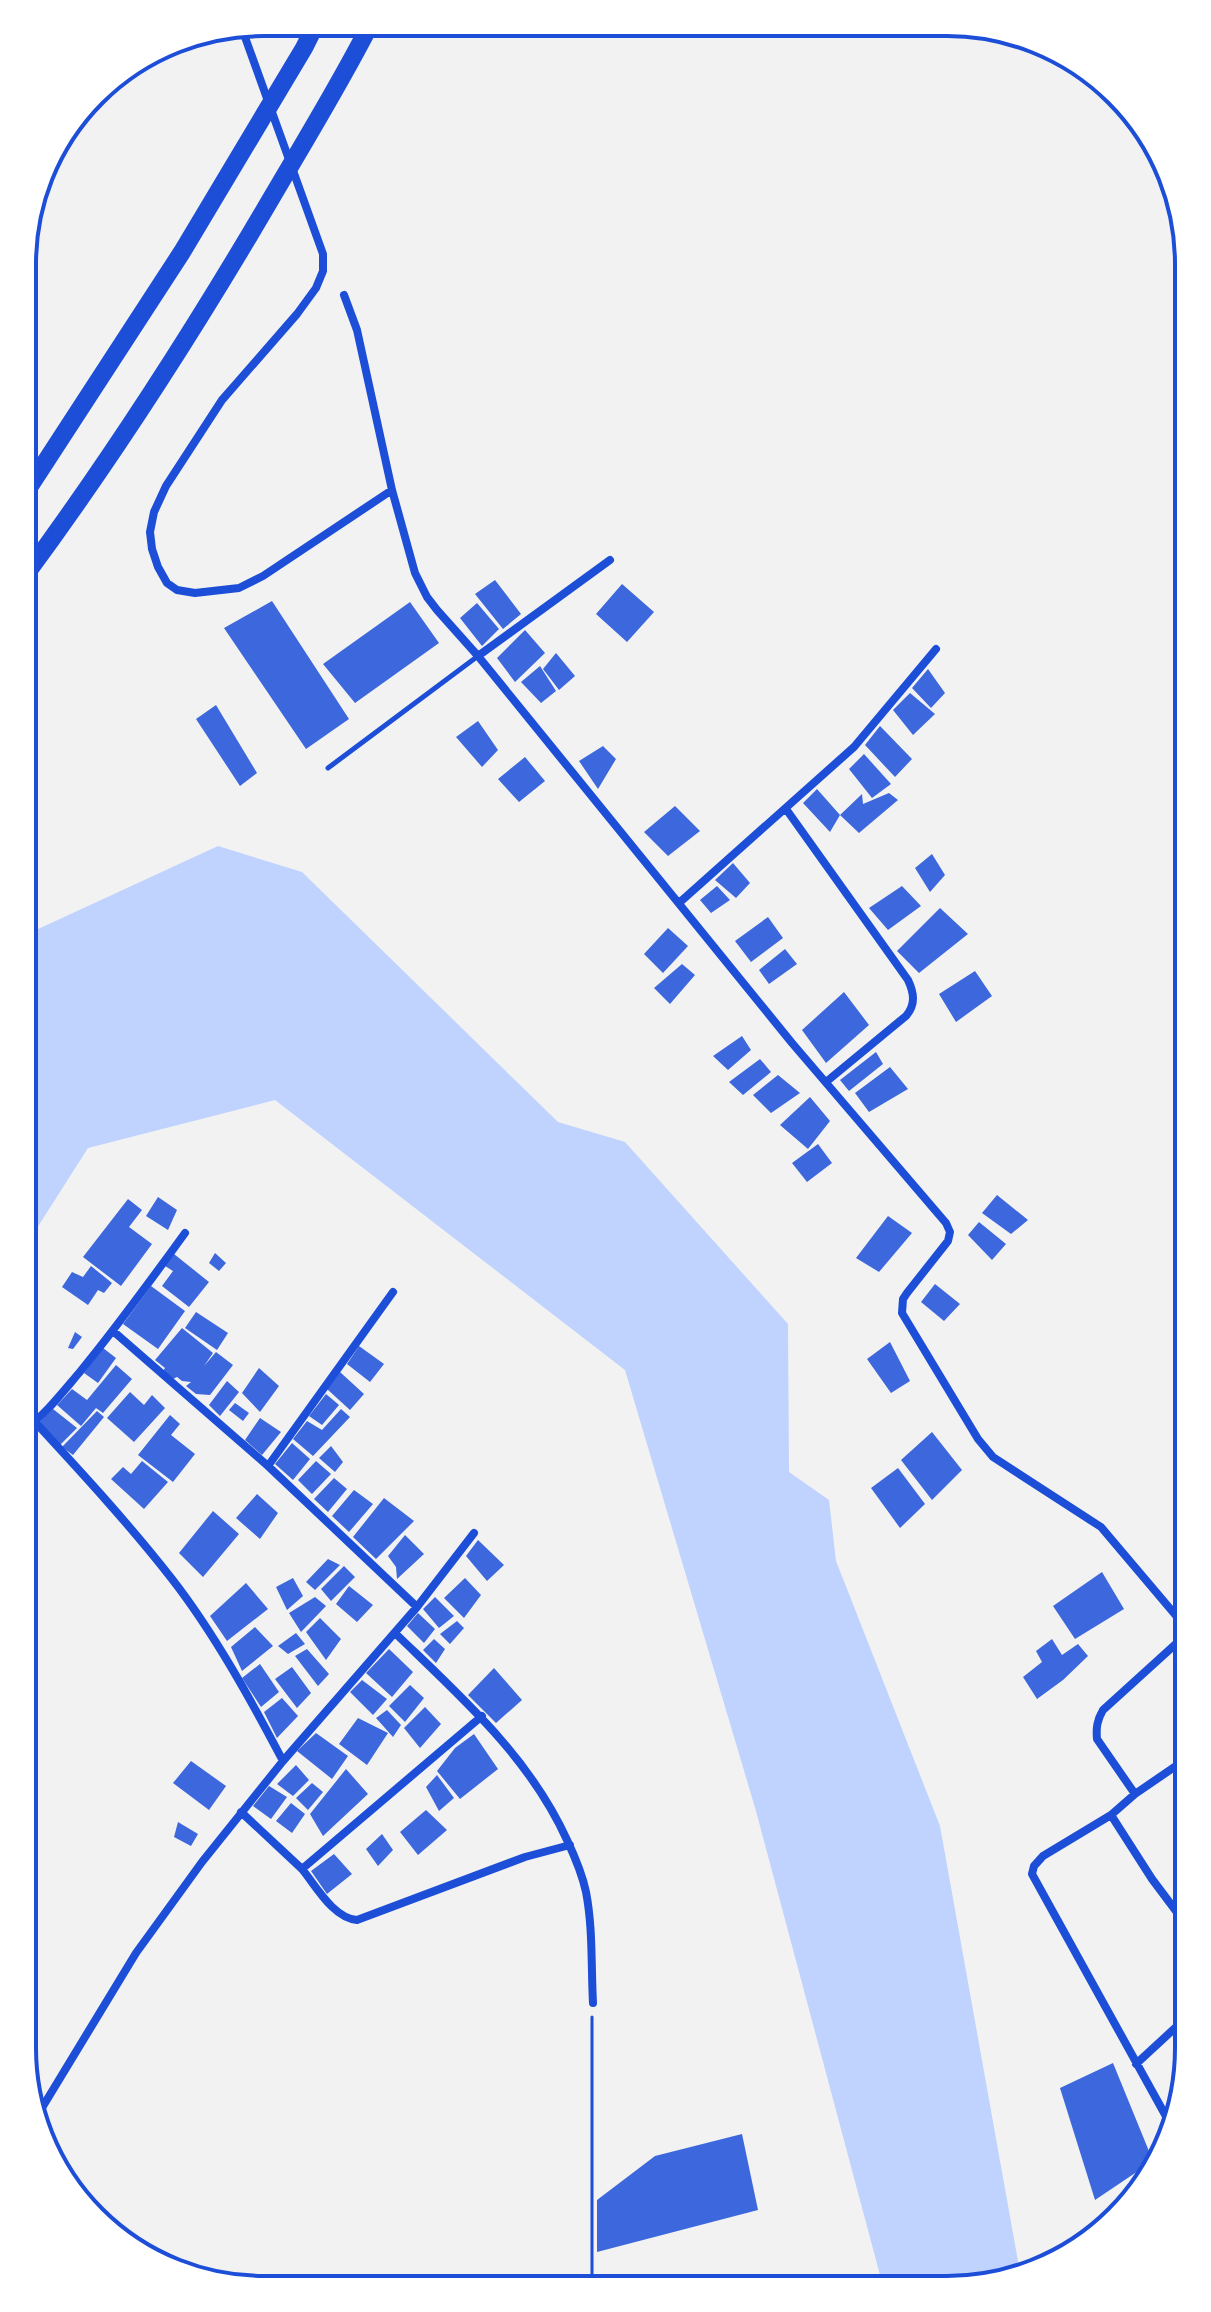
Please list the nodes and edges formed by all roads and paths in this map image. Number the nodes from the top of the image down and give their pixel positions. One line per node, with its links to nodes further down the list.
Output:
1 (310, 36): 5 (highway)
2 (364, 36): 8 (highway)
3 (245, 37): 6 (street)
4 (344, 295): 6 (street)
5 (36, 477)
6 (392, 490): 10 (street)
7 (610, 560): 10 (street)
8 (36, 561)
9 (936, 649): 12 (street)
10 (478, 656): 11 (lane); 13 (street)
11 (328, 768)
12 (786, 809): 13 (street); 14 (street)
13 (679, 903): 14 (street)
14 (826, 1082): 23 (street)
15 (185, 1233): 17 (street)
16 (393, 1292): 20 (street)
17 (113, 1331): 18 (street); 20 (street)
18 (36, 1421)
19 (36, 1423): 27 (street)
20 (268, 1466): 22 (street)
21 (474, 1533): 22 (street)
22 (417, 1607): 24 (street)
23 (1175, 1615)
24 (395, 1633): 26 (street); 27 (street)
25 (1175, 1645): 29 (street)
26 (482, 1716): 32 (street); 33 (street)
27 (283, 1761): 30 (street)
28 (1175, 1767): 29 (street)
29 (1135, 1794): 31 (street)
30 (241, 1812): 33 (street); 38 (street)
31 (1111, 1815): 34 (street); 37 (street)
32 (570, 1845): 33 (street); 35 (street)
33 (302, 1869)
34 (1175, 1910)
35 (593, 2003): 40 (path)
36 (1175, 2028): 37 (street)
37 (1136, 2064): 39 (street)
38 (44, 2105)
39 (1165, 2115)
40 (592, 2276)

